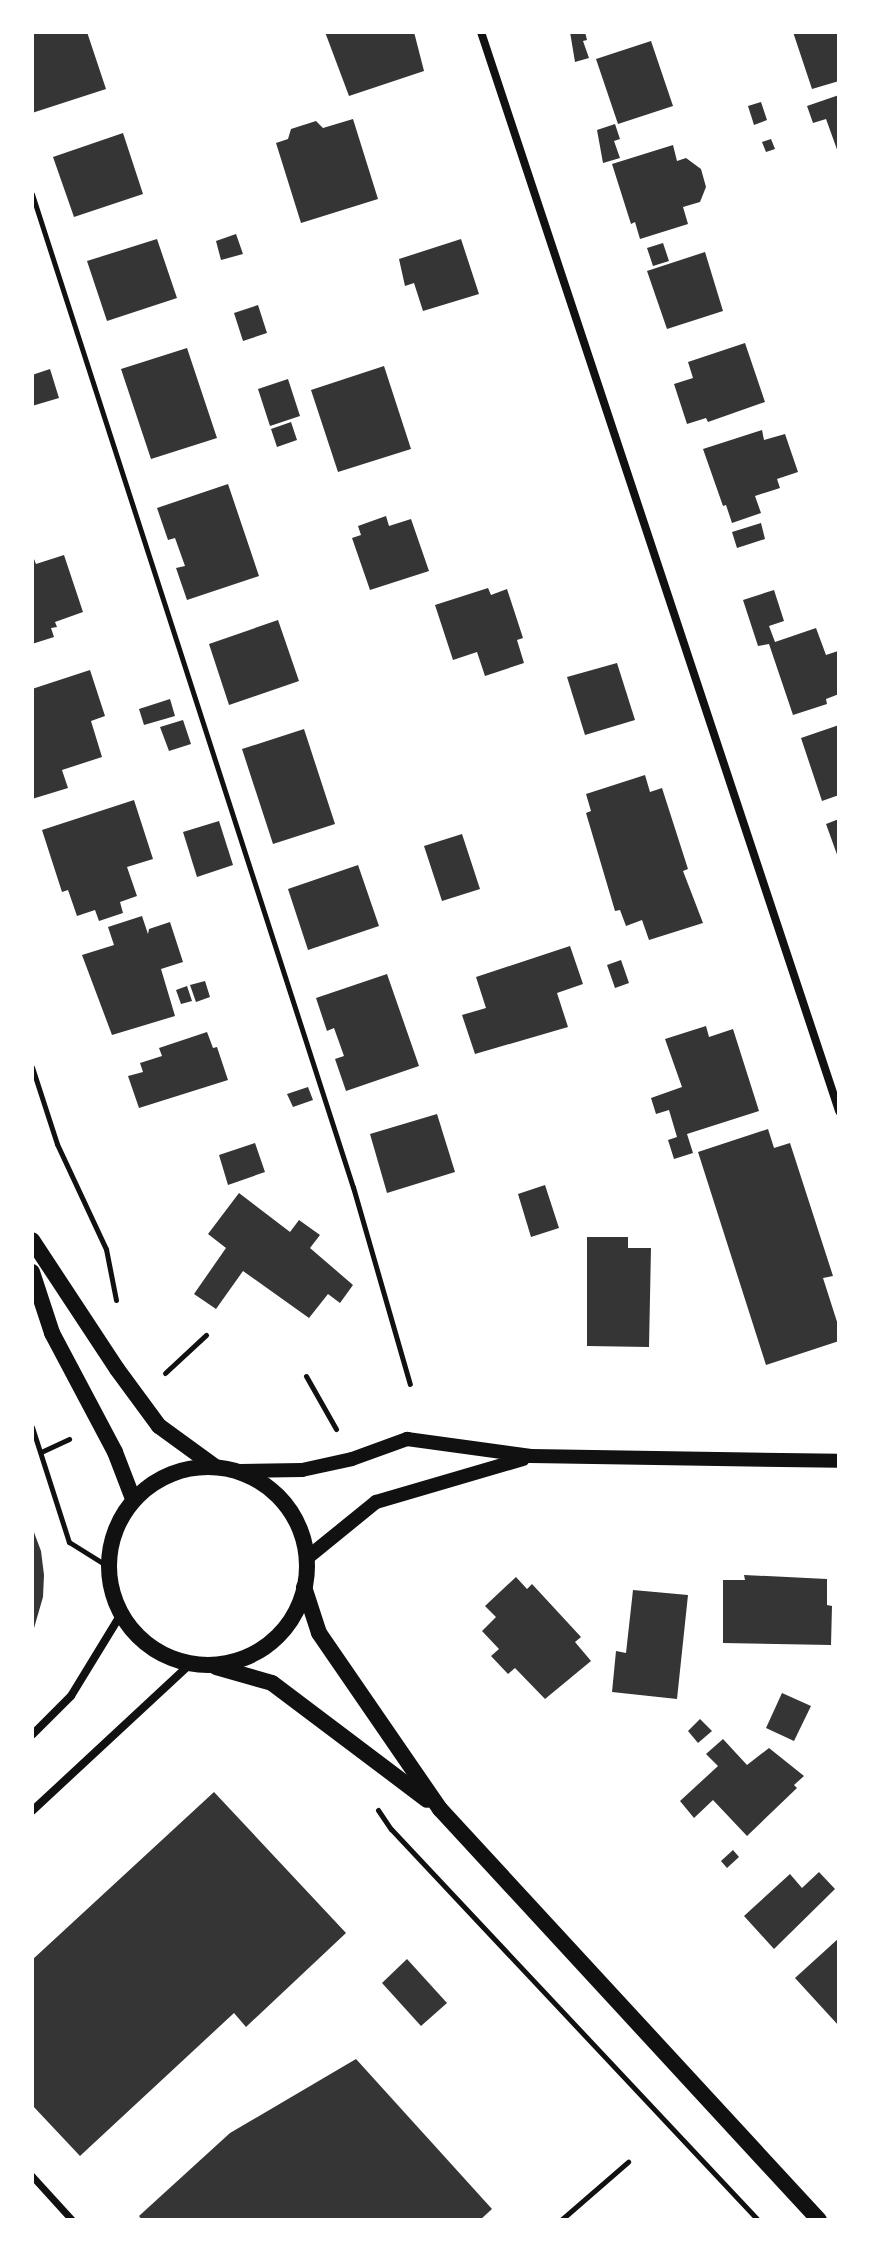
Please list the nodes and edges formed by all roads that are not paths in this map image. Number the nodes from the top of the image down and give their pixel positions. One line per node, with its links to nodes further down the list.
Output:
1 (481, 32): 2 (street)
2 (839, 1111)
3 (32, 1240): 7 (main road)
4 (32, 1272): 9 (main road)
5 (531, 1456): 6 (street); 8 (street); 10 (street)
6 (839, 1461)
7 (214, 1466): 8 (main road); 9 (main road)
8 (240, 1471): 10 (main road)
9 (133, 1499): 12 (main road)
10 (307, 1558): 11 (main road)
11 (304, 1587): 13 (main road); 15 (main road)
12 (121, 1614): 13 (main road); 14 (street)
13 (199, 1664): 15 (main road); 16 (street)
14 (32, 1735)
15 (440, 1809): 19 (main road)
16 (32, 1811)
17 (32, 2176): 18 (street)
18 (72, 2220)
19 (819, 2220)

